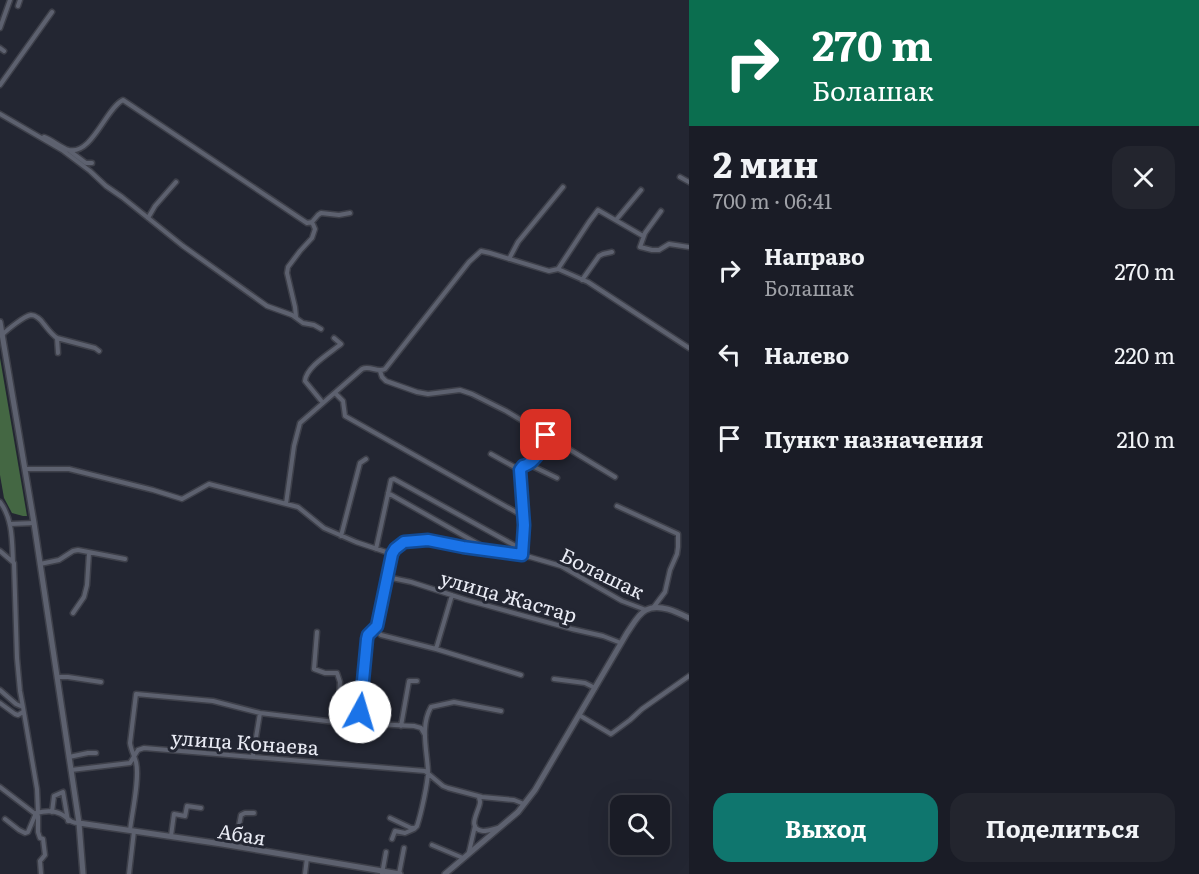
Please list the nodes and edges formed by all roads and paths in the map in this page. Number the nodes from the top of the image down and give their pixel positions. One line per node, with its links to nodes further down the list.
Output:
1 (10, 0): 5 (street)
2 (20, 0): 3 (street)
3 (18, 6)
4 (52, 12): 6 (street)
5 (0, 28)
6 (0, 85)
7 (0, 114): 8 (street)
8 (38, 136): 9 (street); 18 (street)
9 (69, 150): 10 (street); 20 (street)
10 (92, 163)
11 (680, 177): 13 (street)
12 (176, 182): 18 (street)
13 (689, 182)
14 (563, 187): 24 (street)
15 (641, 190): 19 (street)
16 (661, 211): 21 (street)
17 (350, 213): 20 (street)
18 (148, 218): 27 (street)
19 (616, 220): 21 (street); 25 (street)
20 (312, 222): 27 (street)
21 (643, 236): 22 (street)
22 (689, 247)
23 (612, 252): 26 (street)
24 (509, 258): 25 (street); 36 (street)
25 (558, 269): 26 (street)
26 (582, 280): 33 (street)
27 (296, 316): 29 (street)
28 (0, 322): 30 (street)
29 (321, 329)
30 (2, 335): 31 (street); 43 (street)
31 (57, 338): 34 (street); 35 (street)
32 (334, 338): 38 (street)
33 (689, 348)
34 (99, 351)
35 (58, 353)
36 (380, 371): 37 (street); 39 (street)
37 (335, 393): 38 (street); 51 (street)
38 (323, 403): 49 (street)
39 (546, 435): 42 (street); 45 (street)
40 (491, 454): 44 (street)
41 (366, 459): 54 (street)
42 (528, 464): 44 (street); 46 (street)
43 (25, 469): 49 (street); 52 (street)
44 (520, 470): 51 (street)
45 (615, 477)
46 (557, 478)
47 (388, 493): 55 (street); 57 (street); 58 (street)
48 (0, 502): 53 (street)
49 (286, 504): 54 (street)
50 (617, 506): 66 (street)
51 (523, 516): 58 (street)
52 (34, 523): 53 (street); 63 (street)
53 (10, 524): 62 (street)
54 (341, 536): 55 (street)
55 (376, 549): 60 (street)
56 (0, 551): 62 (street)
57 (492, 552): 58 (street, Болашак); 60 (street, Болашак)
58 (522, 552): 66 (street, Болашак)
59 (89, 553): 61 (street); 63 (street); 67 (street)
60 (392, 554): 64 (street)
61 (125, 559)
62 (14, 563): 82 (street)
63 (40, 564): 75 (street)
64 (387, 577): 65 (street, улица Жастар); 69 (street)
65 (452, 595): 71 (street, улица Жастар); 72 (street)
66 (649, 609): 68 (street); 71 (street)
67 (73, 613)
68 (689, 618)
69 (377, 626): 72 (street); 87 (street)
70 (317, 632): 86 (street)
71 (621, 644): 79 (street)
72 (436, 649): 73 (street)
73 (521, 675)
74 (689, 676): 85 (street)
75 (57, 677): 78 (street); 91 (street)
76 (554, 679): 79 (street)
77 (417, 681): 88 (street)
78 (101, 682)
79 (595, 688): 85 (street)
80 (0, 690): 82 (street)
81 (0, 703): 82 (street)
82 (24, 709): 101 (street)
83 (501, 711): 89 (street)
84 (260, 713): 86 (street); 92 (street); 93 (street)
85 (579, 716): 98 (street)
86 (337, 723): 87 (street)
87 (359, 724): 88 (street)
88 (402, 726): 89 (street)
89 (425, 735): 95 (street)
90 (96, 753): 91 (street)
91 (69, 757): 94 (street)
92 (253, 757): 93 (street, улица Конаева); 95 (street, улица Конаева)
93 (134, 758): 94 (street, улица Конаева); 110 (street)
94 (71, 770): 106 (street)
95 (428, 772): 97 (street, улица Конаева); 108 (street)
96 (0, 787): 101 (street)
97 (479, 796): 98 (street, улица Конаева); 107 (street)
98 (524, 804): 109 (street)
99 (201, 808): 111 (street)
100 (52, 812): 101 (street); 105 (street); 105 (street)
101 (37, 813): 104 (street); 121 (street)
102 (254, 813): 114 (street)
103 (390, 818): 108 (street)
104 (5, 819)
105 (69, 821): 106 (street)
106 (80, 823): 110 (street, Абая); 122 (street)
107 (476, 826): 109 (street); 117 (street)
108 (415, 828): 112 (street)
109 (500, 828): 117 (street)
110 (132, 831): 111 (street, Абая); 123 (street)
111 (171, 836): 114 (street, Абая)
112 (392, 839)
113 (432, 844): 119 (street)
114 (235, 846): 118 (street, Абая)
115 (404, 848): 125 (street)
116 (386, 852): 120 (street)
117 (469, 853): 119 (street)
118 (307, 858): 120 (street, Абая); 124 (street)
119 (463, 858): 126 (street)
120 (383, 872): 125 (street, Абая)
121 (41, 874)
122 (83, 874)
123 (129, 874)
124 (305, 874)
125 (400, 874)
126 (445, 874)

